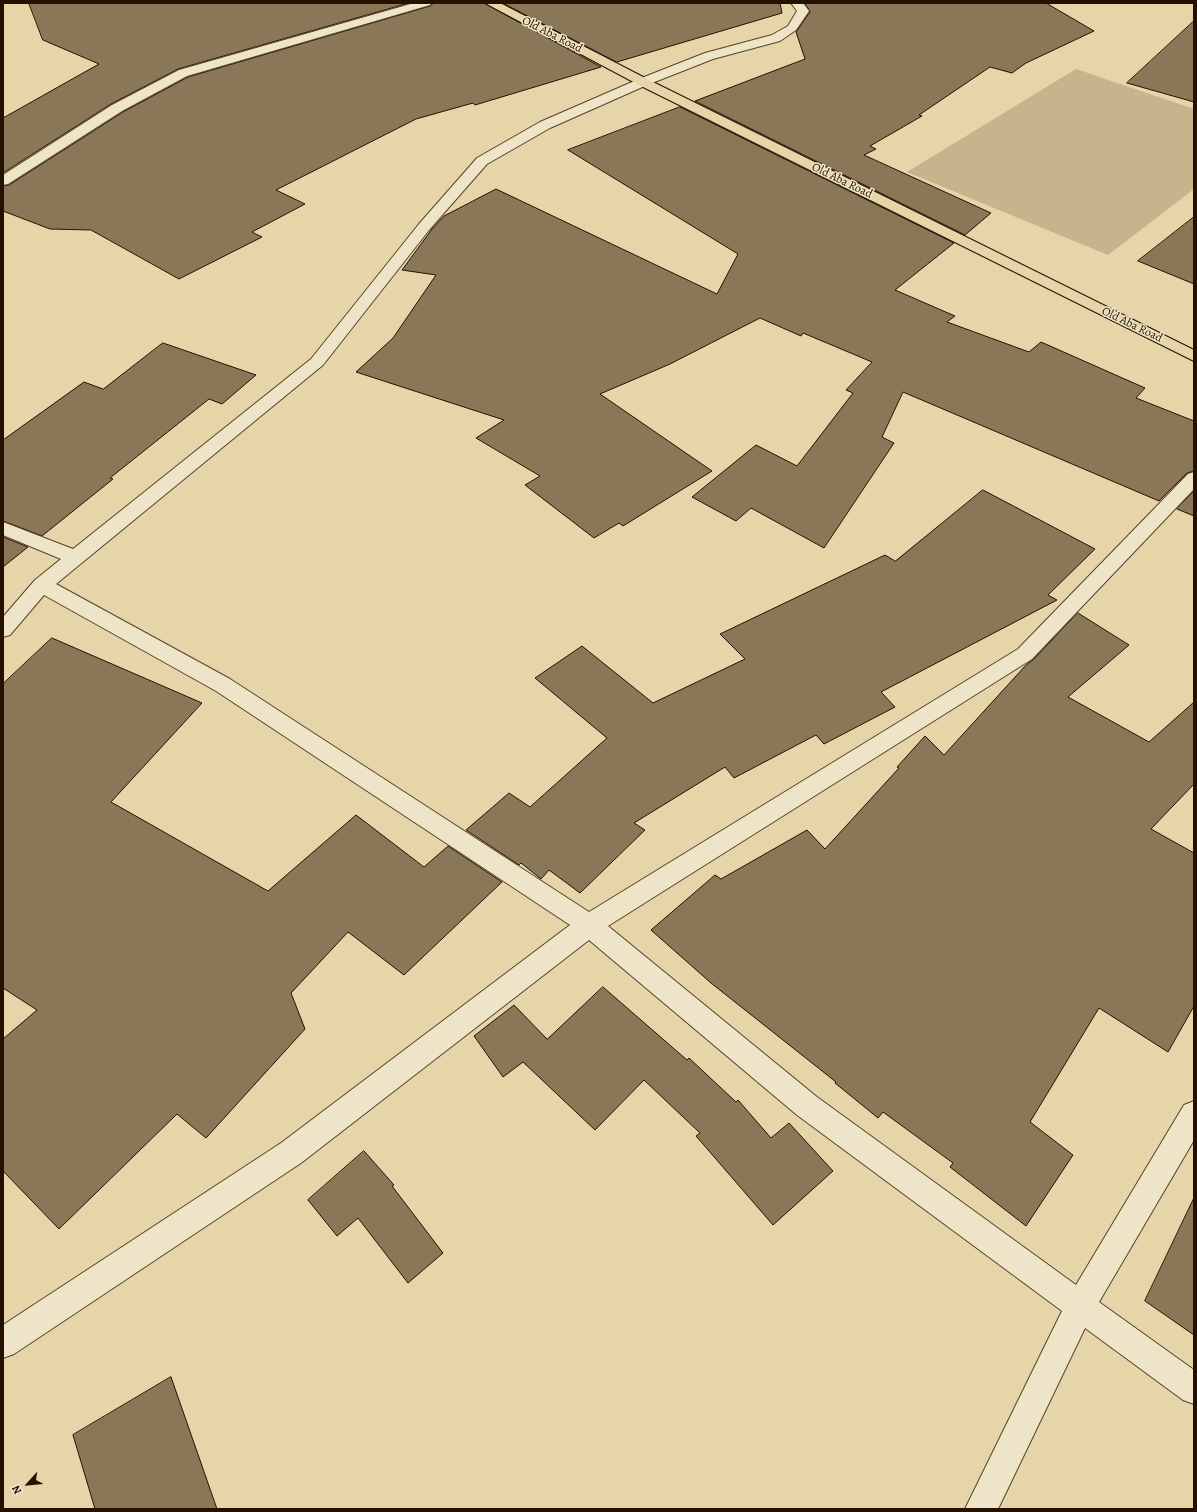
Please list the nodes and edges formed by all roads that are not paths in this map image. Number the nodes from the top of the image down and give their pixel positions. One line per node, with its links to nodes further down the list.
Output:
1 (426, 3): 5 (street)
2 (491, 3): 4 (main road, Old Aba Road)
3 (797, 3): 4 (street)
4 (643, 82): 6 (main road, Old Aba Road); 9 (street)
5 (3, 181)
6 (1194, 356)
7 (1194, 478): 12 (street)
8 (3, 528): 9 (street)
9 (76, 558): 10 (street)
10 (42, 585): 11 (street); 12 (street)
11 (3, 630)
12 (589, 925): 14 (street); 15 (street)
13 (1194, 1114): 14 (street)
14 (1080, 1306): 16 (street); 17 (street)
15 (3, 1343)
16 (1194, 1389)
17 (981, 1509)

